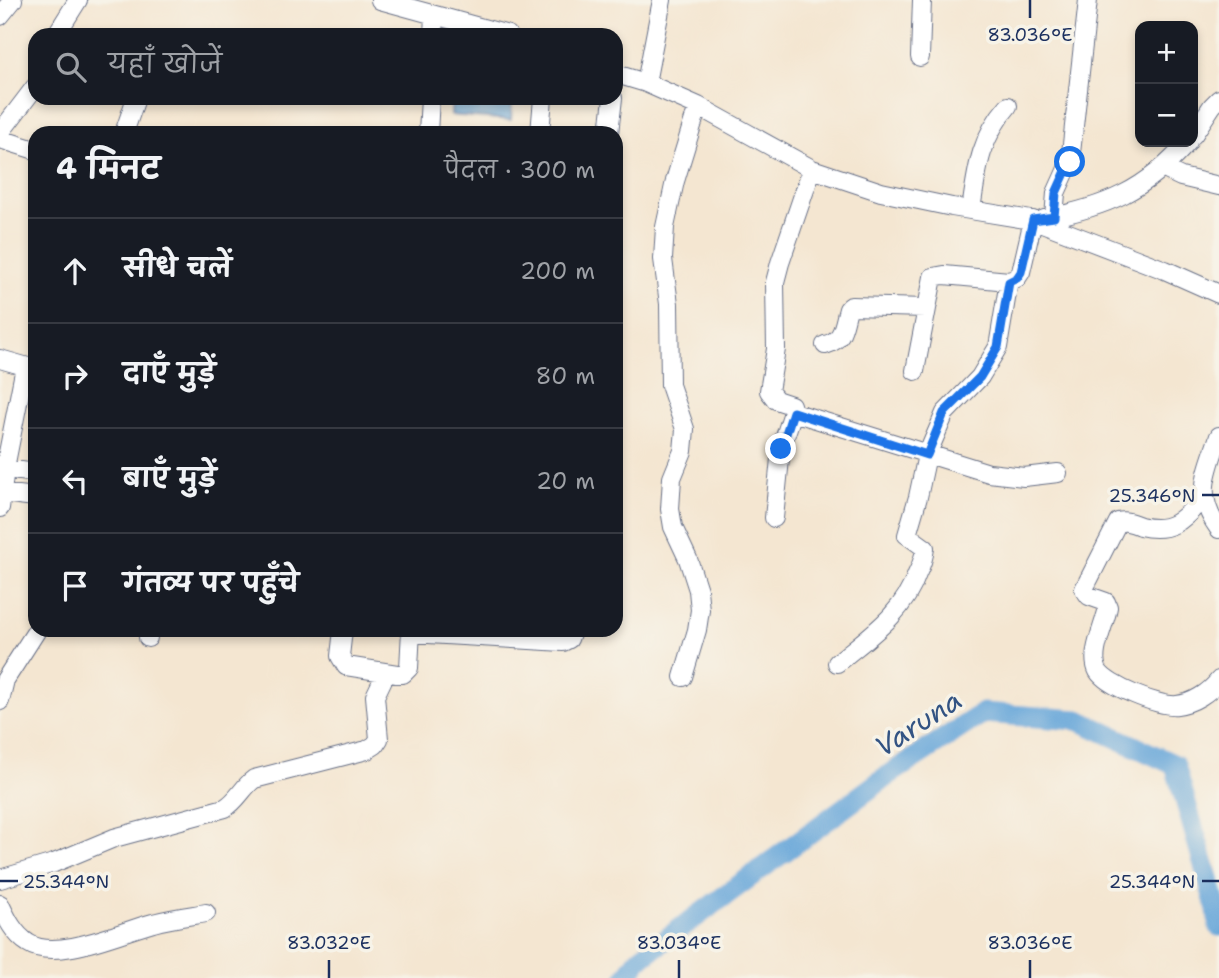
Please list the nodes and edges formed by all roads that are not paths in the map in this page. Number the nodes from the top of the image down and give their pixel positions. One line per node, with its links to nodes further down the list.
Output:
1 (13, 0): 8 (street)
2 (78, 0): 9 (street)
3 (380, 0): 7 (street)
4 (662, 0): 14 (street)
5 (922, 0): 12 (street)
6 (1088, 0): 36 (street)
7 (434, 15): 10 (street); 11 (street)
8 (0, 16)
9 (60, 28)
10 (433, 28)
11 (482, 28)
12 (920, 57)
13 (623, 76): 14 (street)
14 (646, 83): 21 (street)
15 (28, 97): 28 (street)
16 (1219, 99): 27 (street)
17 (134, 105): 23 (street)
18 (430, 105): 24 (street)
19 (542, 105): 25 (street)
20 (612, 105): 26 (street)
21 (698, 106): 33 (street); 64 (street)
22 (1008, 106): 35 (street)
23 (126, 126)
24 (428, 126)
25 (541, 126)
26 (610, 126)
27 (1198, 127)
28 (0, 133)
29 (0, 139): 31 (street)
30 (1183, 147): 32 (street)
31 (28, 148)
32 (1162, 168): 34 (street); 36 (street)
33 (812, 169): 35 (street); 45 (street)
34 (1219, 186)
35 (971, 210): 36 (street)
36 (1041, 219): 37 (street); 38 (street)
37 (1009, 282): 39 (street); 47 (street)
38 (1219, 294)
39 (926, 308): 40 (street); 43 (street)
40 (825, 345)
41 (0, 359): 42 (street)
42 (28, 367)
43 (915, 371)
44 (28, 375): 48 (street)
45 (793, 412): 47 (street); 54 (street)
46 (1219, 436): 51 (street)
47 (927, 455): 50 (street); 61 (street)
48 (2, 468): 49 (street); 53 (street)
49 (28, 472)
50 (1058, 473)
51 (1204, 497): 55 (street); 65 (street)
52 (28, 498): 53 (street)
53 (1, 501)
54 (774, 518)
55 (1219, 529)
56 (32, 637): 63 (street)
57 (342, 637): 62 (street)
58 (411, 637): 62 (street)
59 (519, 637): 60 (street)
60 (570, 637)
61 (837, 663)
62 (386, 673): 67 (street)
63 (2, 677): 66 (street)
64 (682, 677)
65 (1219, 680)
66 (0, 701)
67 (0, 879)
68 (0, 904): 69 (street)
69 (206, 913)

